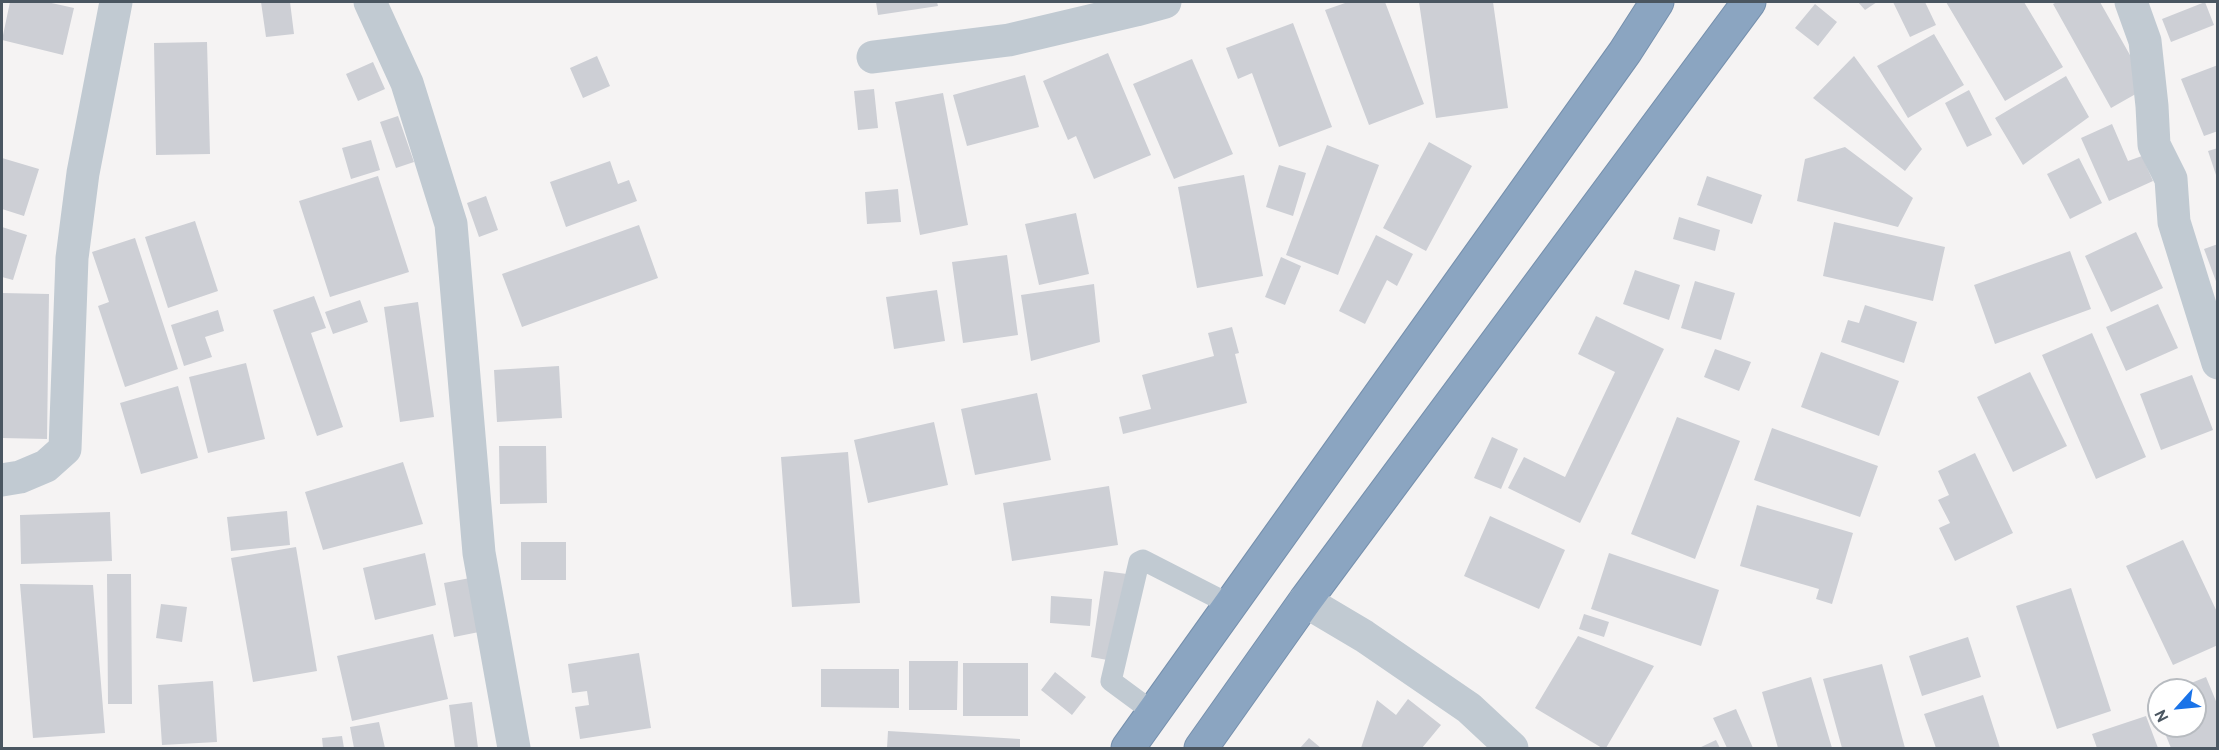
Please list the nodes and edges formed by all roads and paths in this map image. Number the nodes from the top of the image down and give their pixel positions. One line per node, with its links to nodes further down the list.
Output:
1 (116, 2): 9 (street)
2 (370, 2): 13 (street)
3 (1165, 2): 7 (street)
4 (1657, 2): 11 (highway)
5 (1749, 2): 10 (highway)
6 (2131, 2): 8 (street)
7 (873, 57)
8 (2217, 363)
9 (2, 480)
10 (1305, 601): 15 (highway); 16 (street)
11 (1229, 604): 12 (highway); 12 (lane)
12 (1153, 712): 14 (highway)
13 (514, 748)
14 (1128, 748)
15 (1201, 748)
16 (1512, 748)

